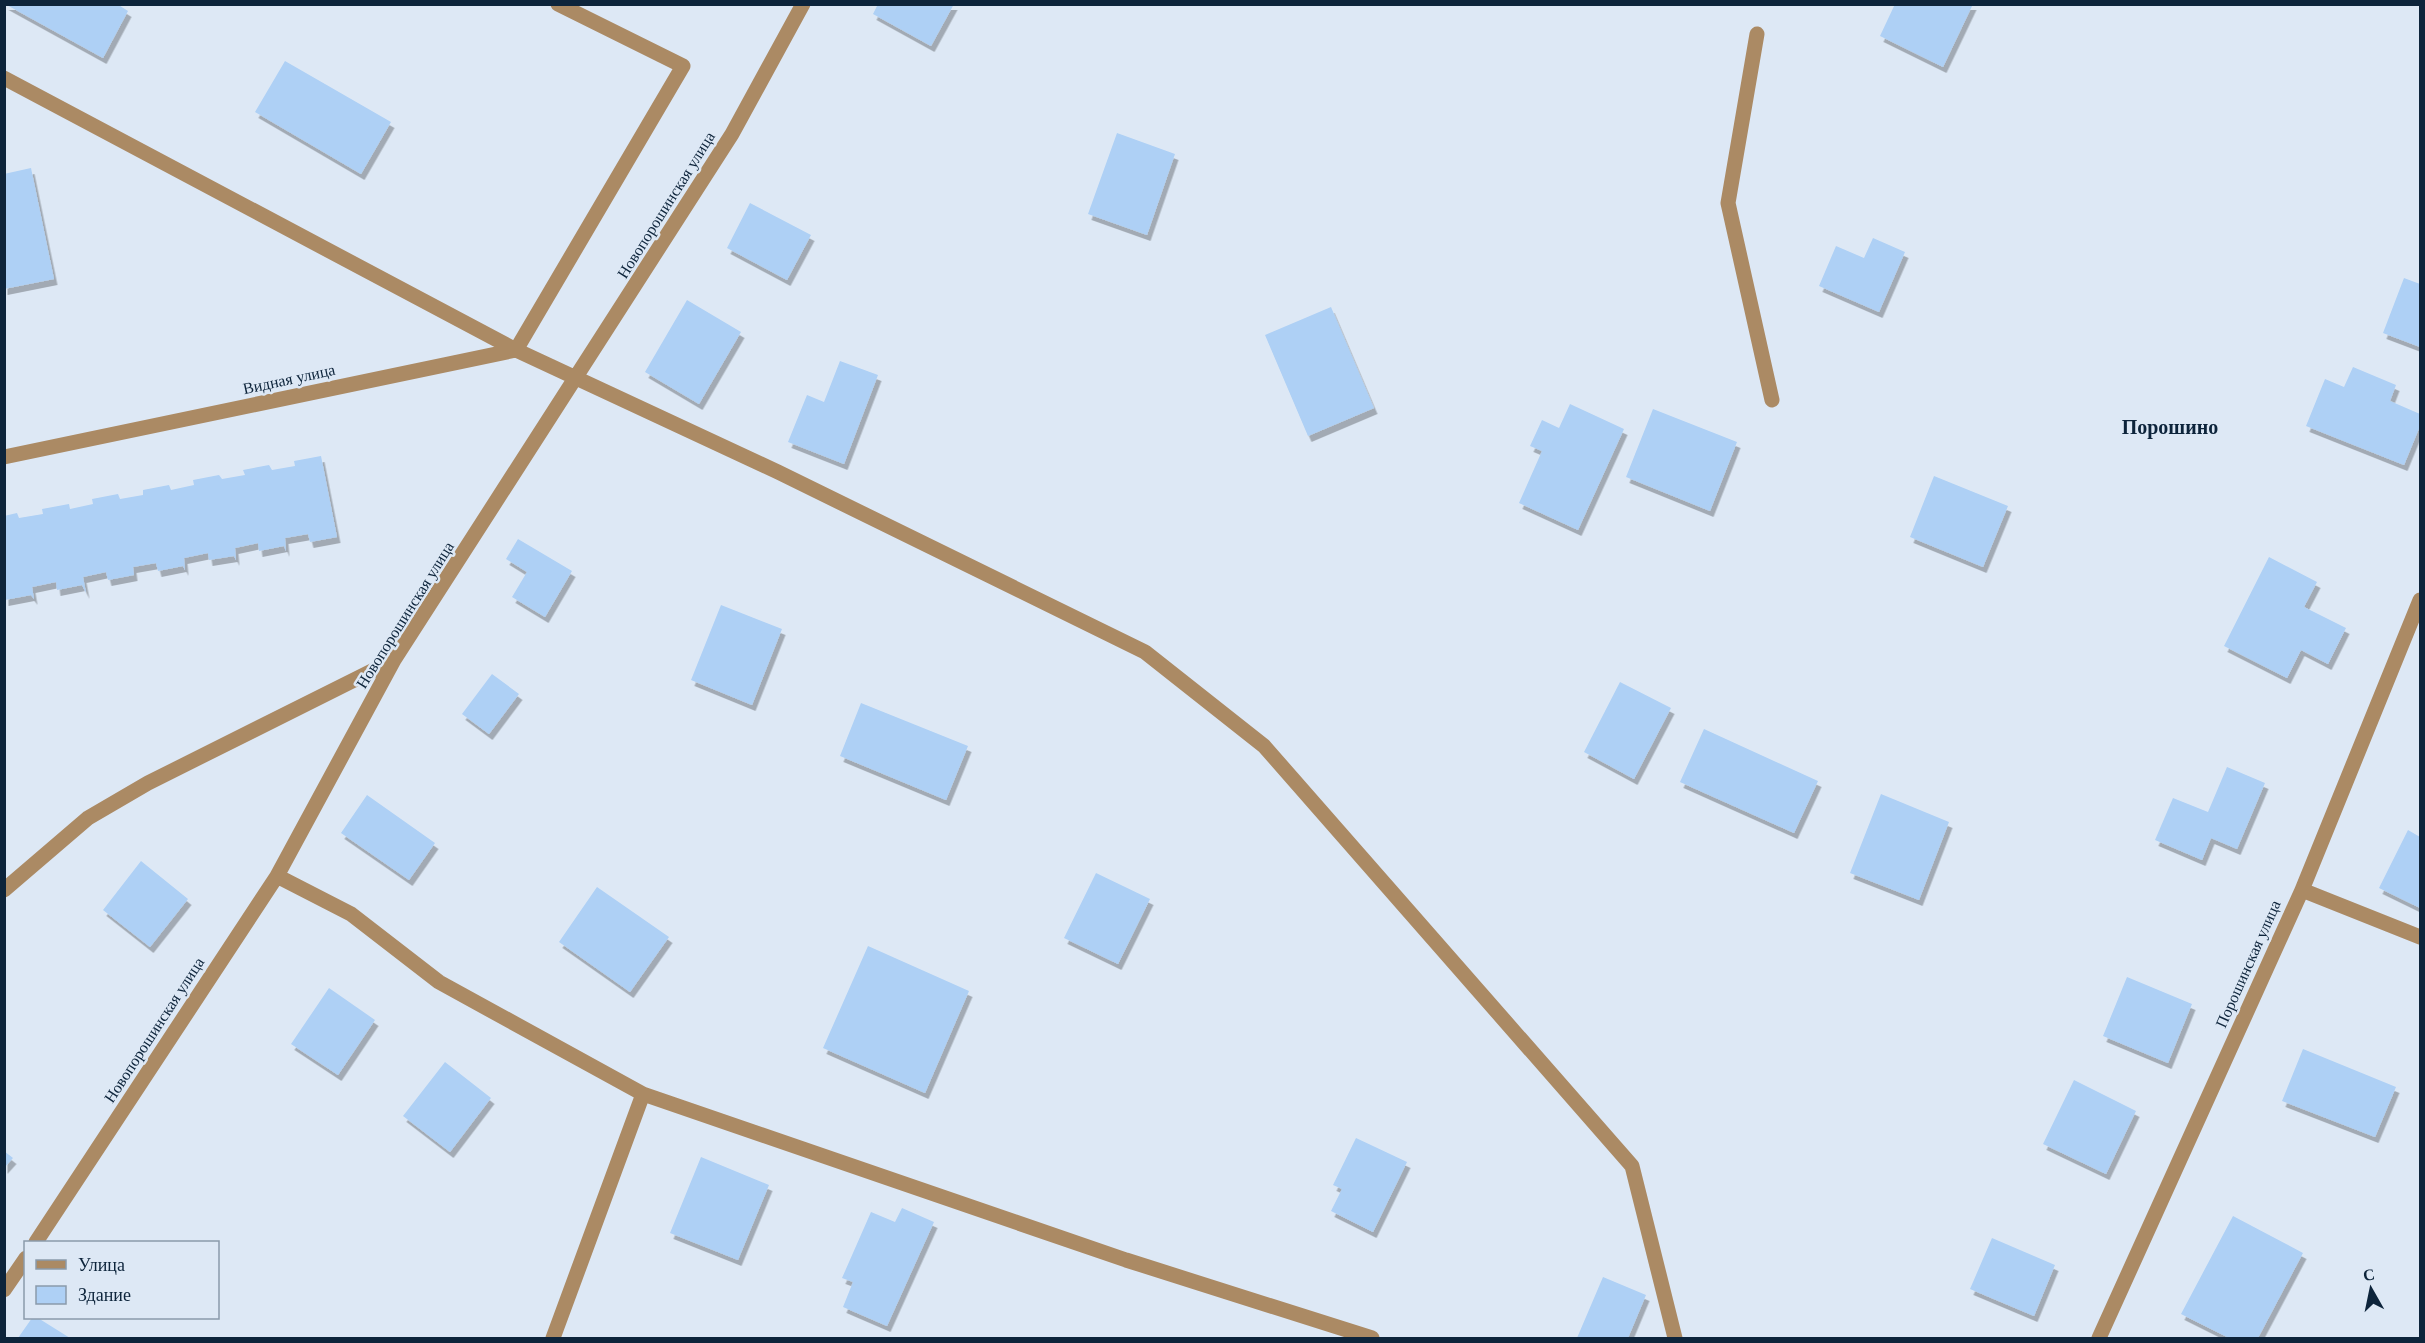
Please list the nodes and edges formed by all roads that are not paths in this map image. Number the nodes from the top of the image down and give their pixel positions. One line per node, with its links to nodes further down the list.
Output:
1 (558, 4): 5 (street)
2 (803, 4): 6 (street, Новопорошинская улица)
3 (1756, 34): 7 (street)
4 (4, 78): 5 (street)
5 (516, 350): 6 (street); 8 (street, Видная улица)
6 (578, 378): 10 (street, Новопорошинская улица); 21 (street)
7 (1772, 400)
8 (4, 458)
9 (2421, 600): 13 (street, Порошинская улица)
10 (394, 660): 11 (street, Новопорошинская улица); 12 (street)
11 (277, 876): 15 (street); 16 (street, Новопорошинская улица)
12 (4, 890)
13 (2302, 890): 14 (street); 22 (street, Порошинская улица)
14 (2421, 937)
15 (644, 1094): 19 (street); 20 (street)
16 (37, 1241)
17 (24, 1261): 18 (street)
18 (4, 1290)
19 (553, 1338)
20 (1372, 1338)
21 (1675, 1338)
22 (2099, 1338)

